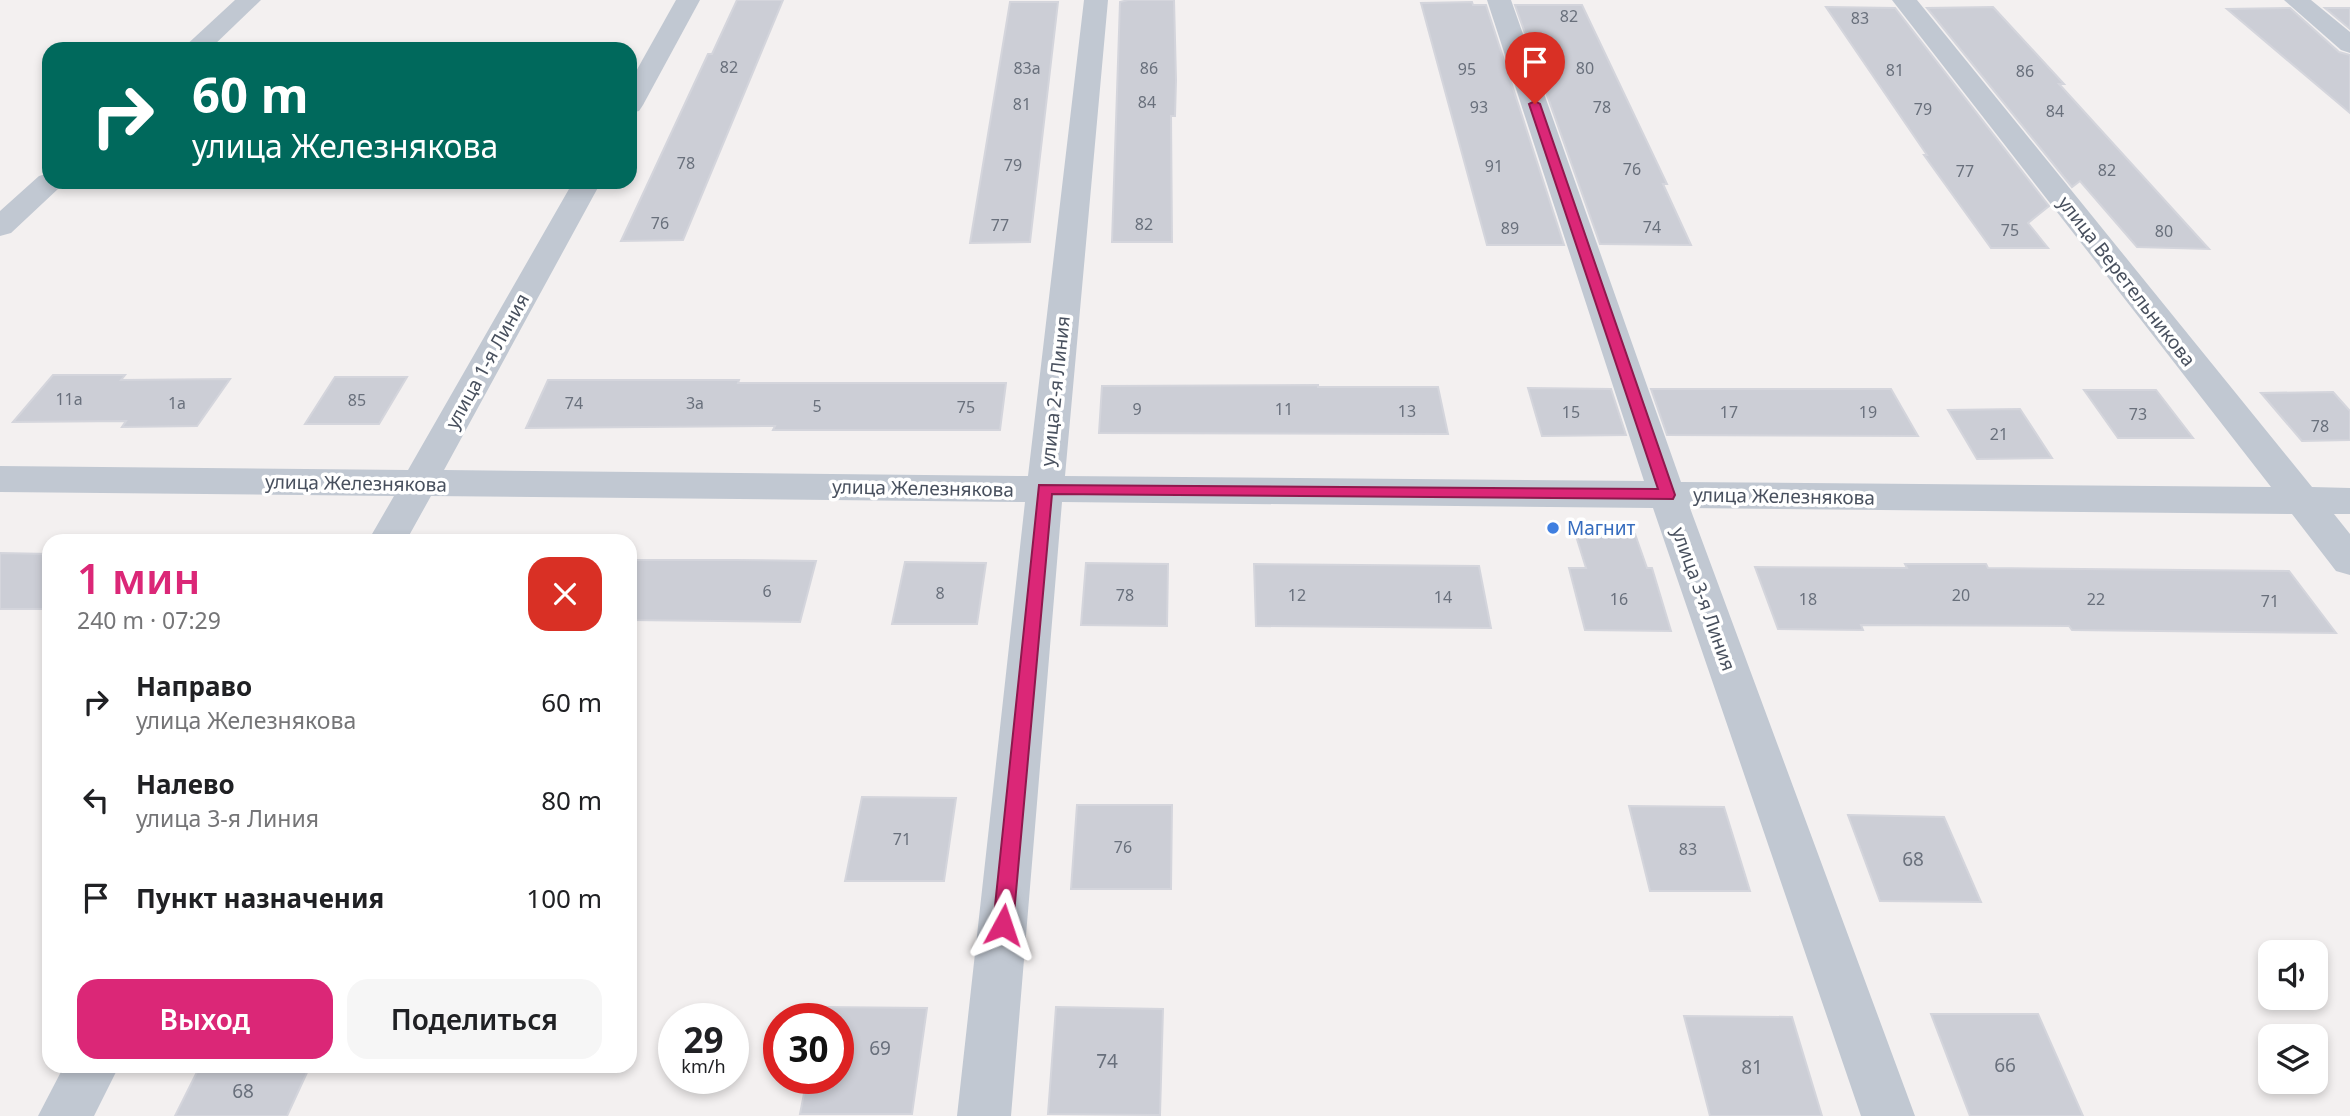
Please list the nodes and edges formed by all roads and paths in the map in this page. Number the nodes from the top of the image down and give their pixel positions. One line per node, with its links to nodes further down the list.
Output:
1 (249, 0): 7 (street)
2 (688, 0): 9 (street)
3 (1096, 0): 15 (street, улица 2-я Линия)
4 (1499, 0): 16 (street, улица 3-я Линия)
5 (1904, 0): 17 (street, улица Веретельникова)
6 (2296, 0): 8 (street)
7 (203, 42)
8 (2350, 45)
9 (637, 92)
10 (42, 188): 12 (street)
11 (583, 189): 14 (street, улица 1-я Линия)
12 (0, 227)
13 (0, 479): 14 (street, улица Железнякова)
14 (419, 483): 15 (street, улица Железнякова); 19 (street, улица 1-я Линия)
15 (1045, 489): 16 (street, улица Железнякова); 23 (street, улица 2-я Линия)
16 (1667, 495): 17 (street, улица Железнякова); 24 (street, улица 3-я Линия)
17 (2302, 500): 18 (street, улица Железнякова); 20 (street, улица Веретельникова)
18 (2350, 501)
19 (391, 534)
20 (2350, 561)
21 (89, 1073): 22 (street)
22 (65, 1116)
23 (984, 1116)
24 (1888, 1116)

